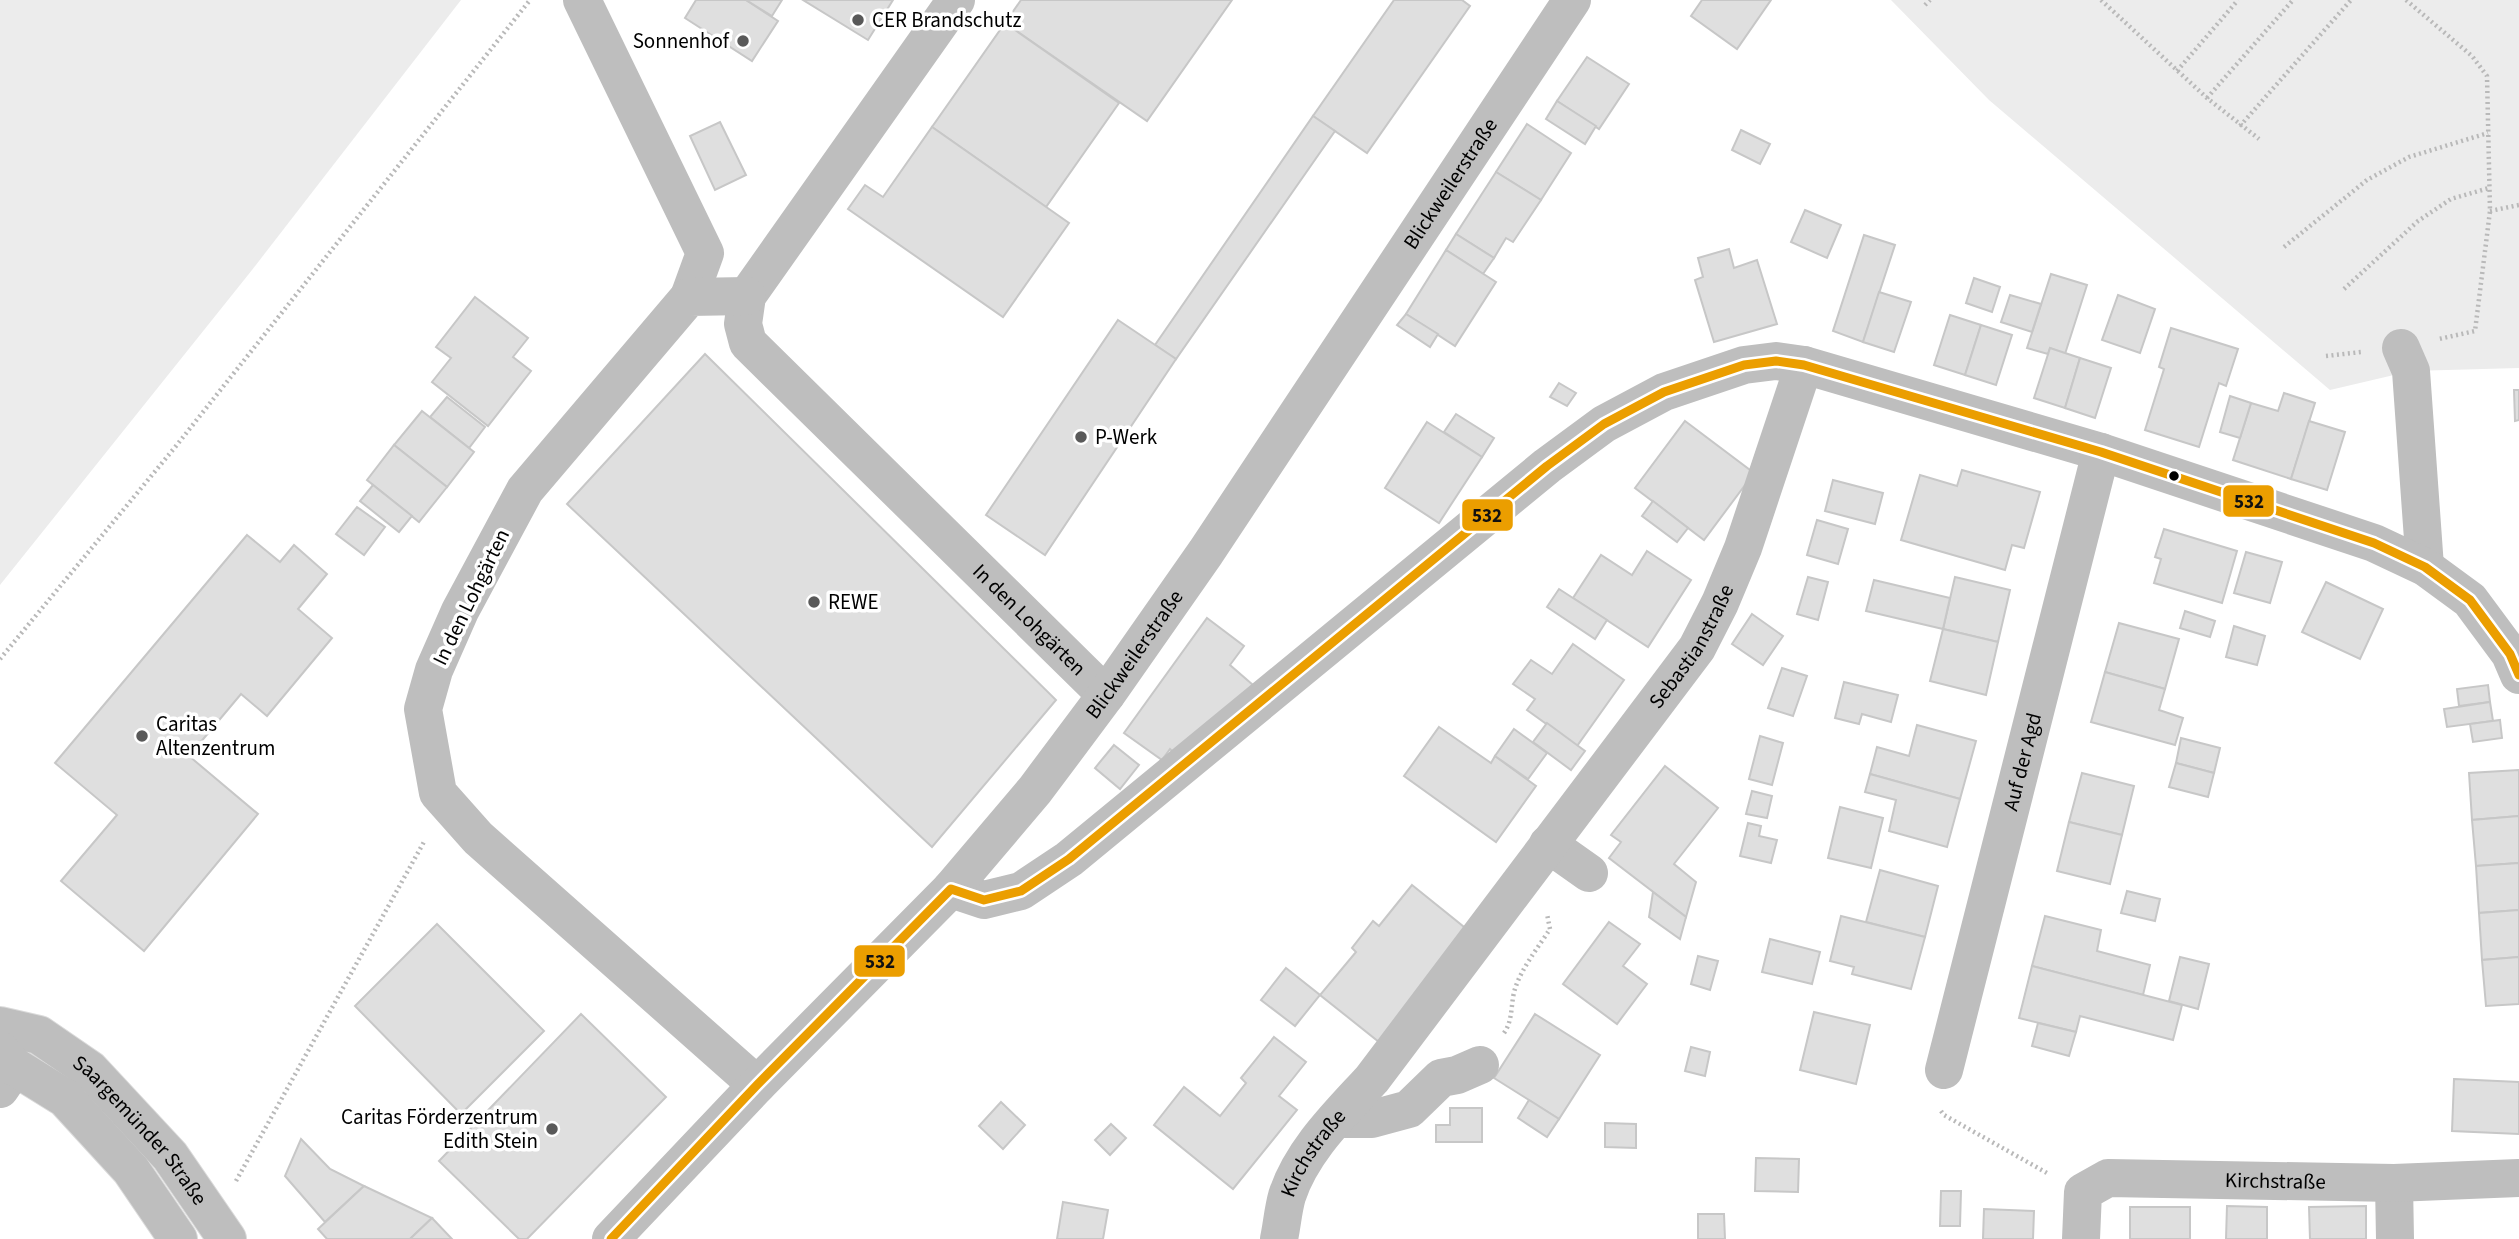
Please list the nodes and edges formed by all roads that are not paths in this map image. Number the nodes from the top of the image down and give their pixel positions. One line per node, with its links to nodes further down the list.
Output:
1 (582, 0): 5 (street)
2 (956, 0): 4 (street)
3 (1572, 0): 11 (street, Blickweilerstraße)
4 (747, 296): 5 (street); 11 (street, In den Lohgärten)
5 (689, 297): 20 (street, In den Lohgärten)
6 (2400, 348): 9 (street)
7 (1804, 365): 8 (street); 12 (street, Sebastianstraße); 14 (street)
8 (2101, 452): 9 (street); 19 (street, Auf der Agd)
9 (2425, 567): 10 (street)
10 (2516, 659)
11 (1105, 695): 14 (street, Blickweilerstraße)
12 (1548, 844): 13 (street); 15 (street, Sebastianstraße)
13 (1589, 873)
14 (951, 889): 20 (street, Blickweilerstraße)
15 (1512, 892): 21 (street, Kirchstraße)
16 (0, 1026): 25 (street, Saargemünder Straße)
17 (1480, 1065): 21 (street)
18 (5, 1069): 24 (street, Saargemünder Straße)
19 (1944, 1070)
20 (757, 1085): 26 (street, Blickweilerstraße)
21 (1336, 1119): 27 (street, Kirchstraße)
22 (2519, 1178): 23 (street, Kirchstraße)
23 (2394, 1183): 28 (street, Kirchstraße); 29 (street)
24 (178, 1239)
25 (227, 1239)
26 (611, 1239)
27 (1279, 1239)
28 (2081, 1239)
29 (2395, 1239)

